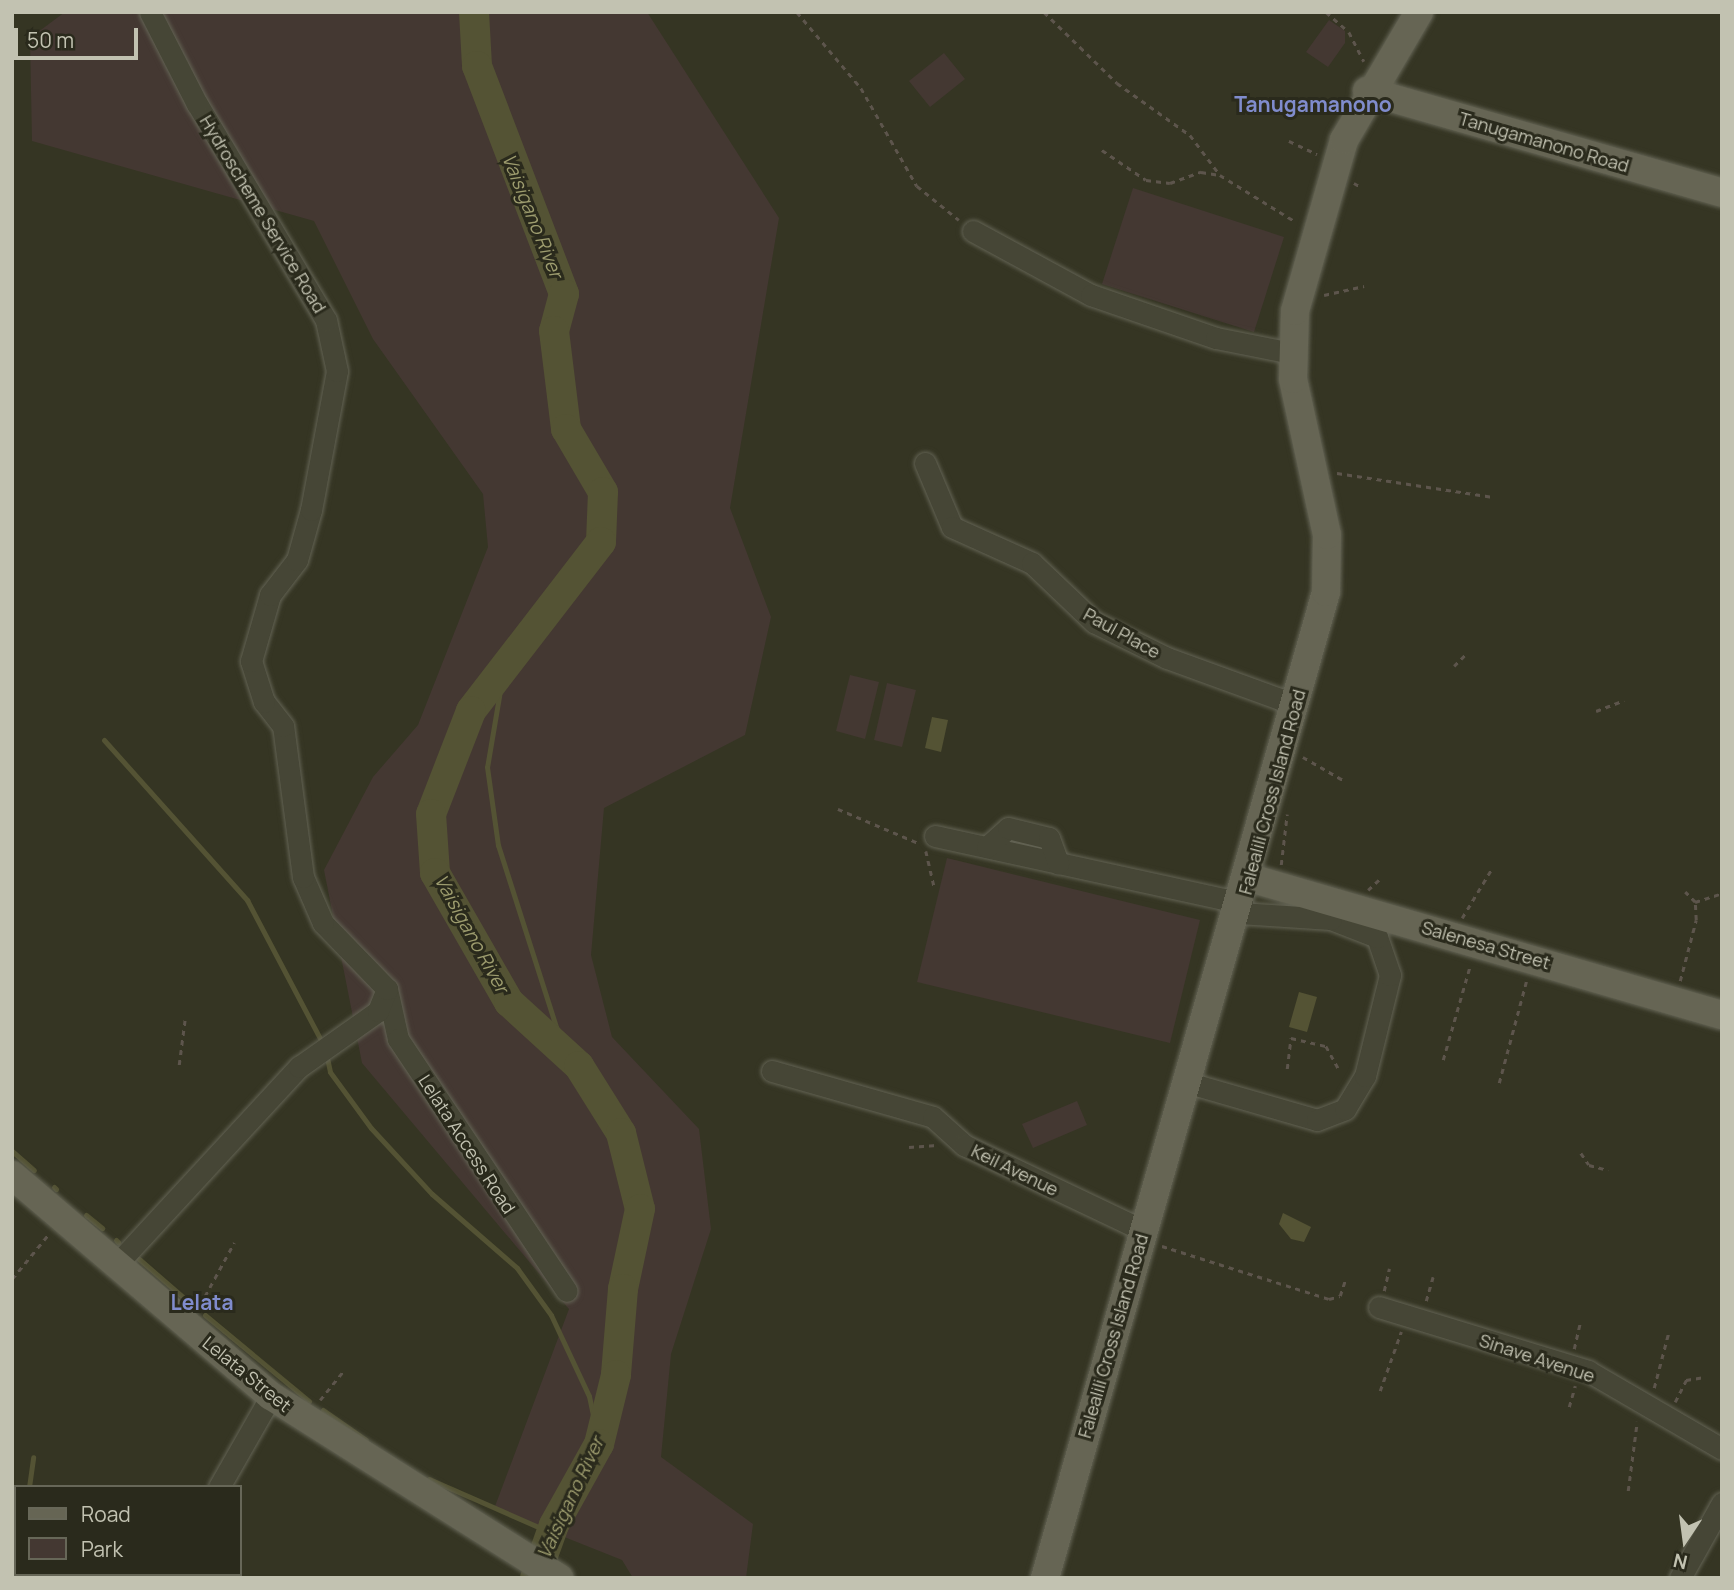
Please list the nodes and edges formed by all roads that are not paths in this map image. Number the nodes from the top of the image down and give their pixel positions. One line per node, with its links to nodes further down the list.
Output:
1 (150, 12): 8 (street, Hydroscheme Service Road)
2 (1419, 12): 3 (main road, Falealili Cross Island Road)
3 (1371, 85): 4 (main road, Tanugamanono Road); 6 (main road, Falealili Cross Island Road)
4 (1722, 193)
5 (973, 231): 6 (street)
6 (1292, 353): 9 (main road, Falealili Cross Island Road)
7 (925, 463): 9 (street, Paul Place)
8 (264, 702): 12 (street, Lelata Access Road)
9 (1296, 705): 11 (main road, Falealili Cross Island Road)
10 (930, 840): 11 (street)
11 (1251, 894): 13 (main road, Salenesa Street); 15 (main road, Falealili Cross Island Road); 15 (street)
12 (387, 989): 18 (street); 19 (street, Lelata Access Road)
13 (1722, 1015)
14 (772, 1071): 17 (street, Keil Avenue)
15 (1189, 1083): 17 (main road, Falealili Cross Island Road)
16 (12, 1175): 18 (main road, Lelata Street)
17 (1141, 1234): 26 (main road, Falealili Cross Island Road)
18 (116, 1265): 21 (main road, Lelata Street)
19 (567, 1291)
20 (1380, 1307): 22 (street, Sinave Avenue)
21 (271, 1396): 23 (street); 25 (main road, Lelata Street)
22 (1722, 1449)
23 (220, 1485)
24 (1722, 1503): 27 (street)
25 (559, 1578)
26 (1045, 1578)
27 (1680, 1578)

